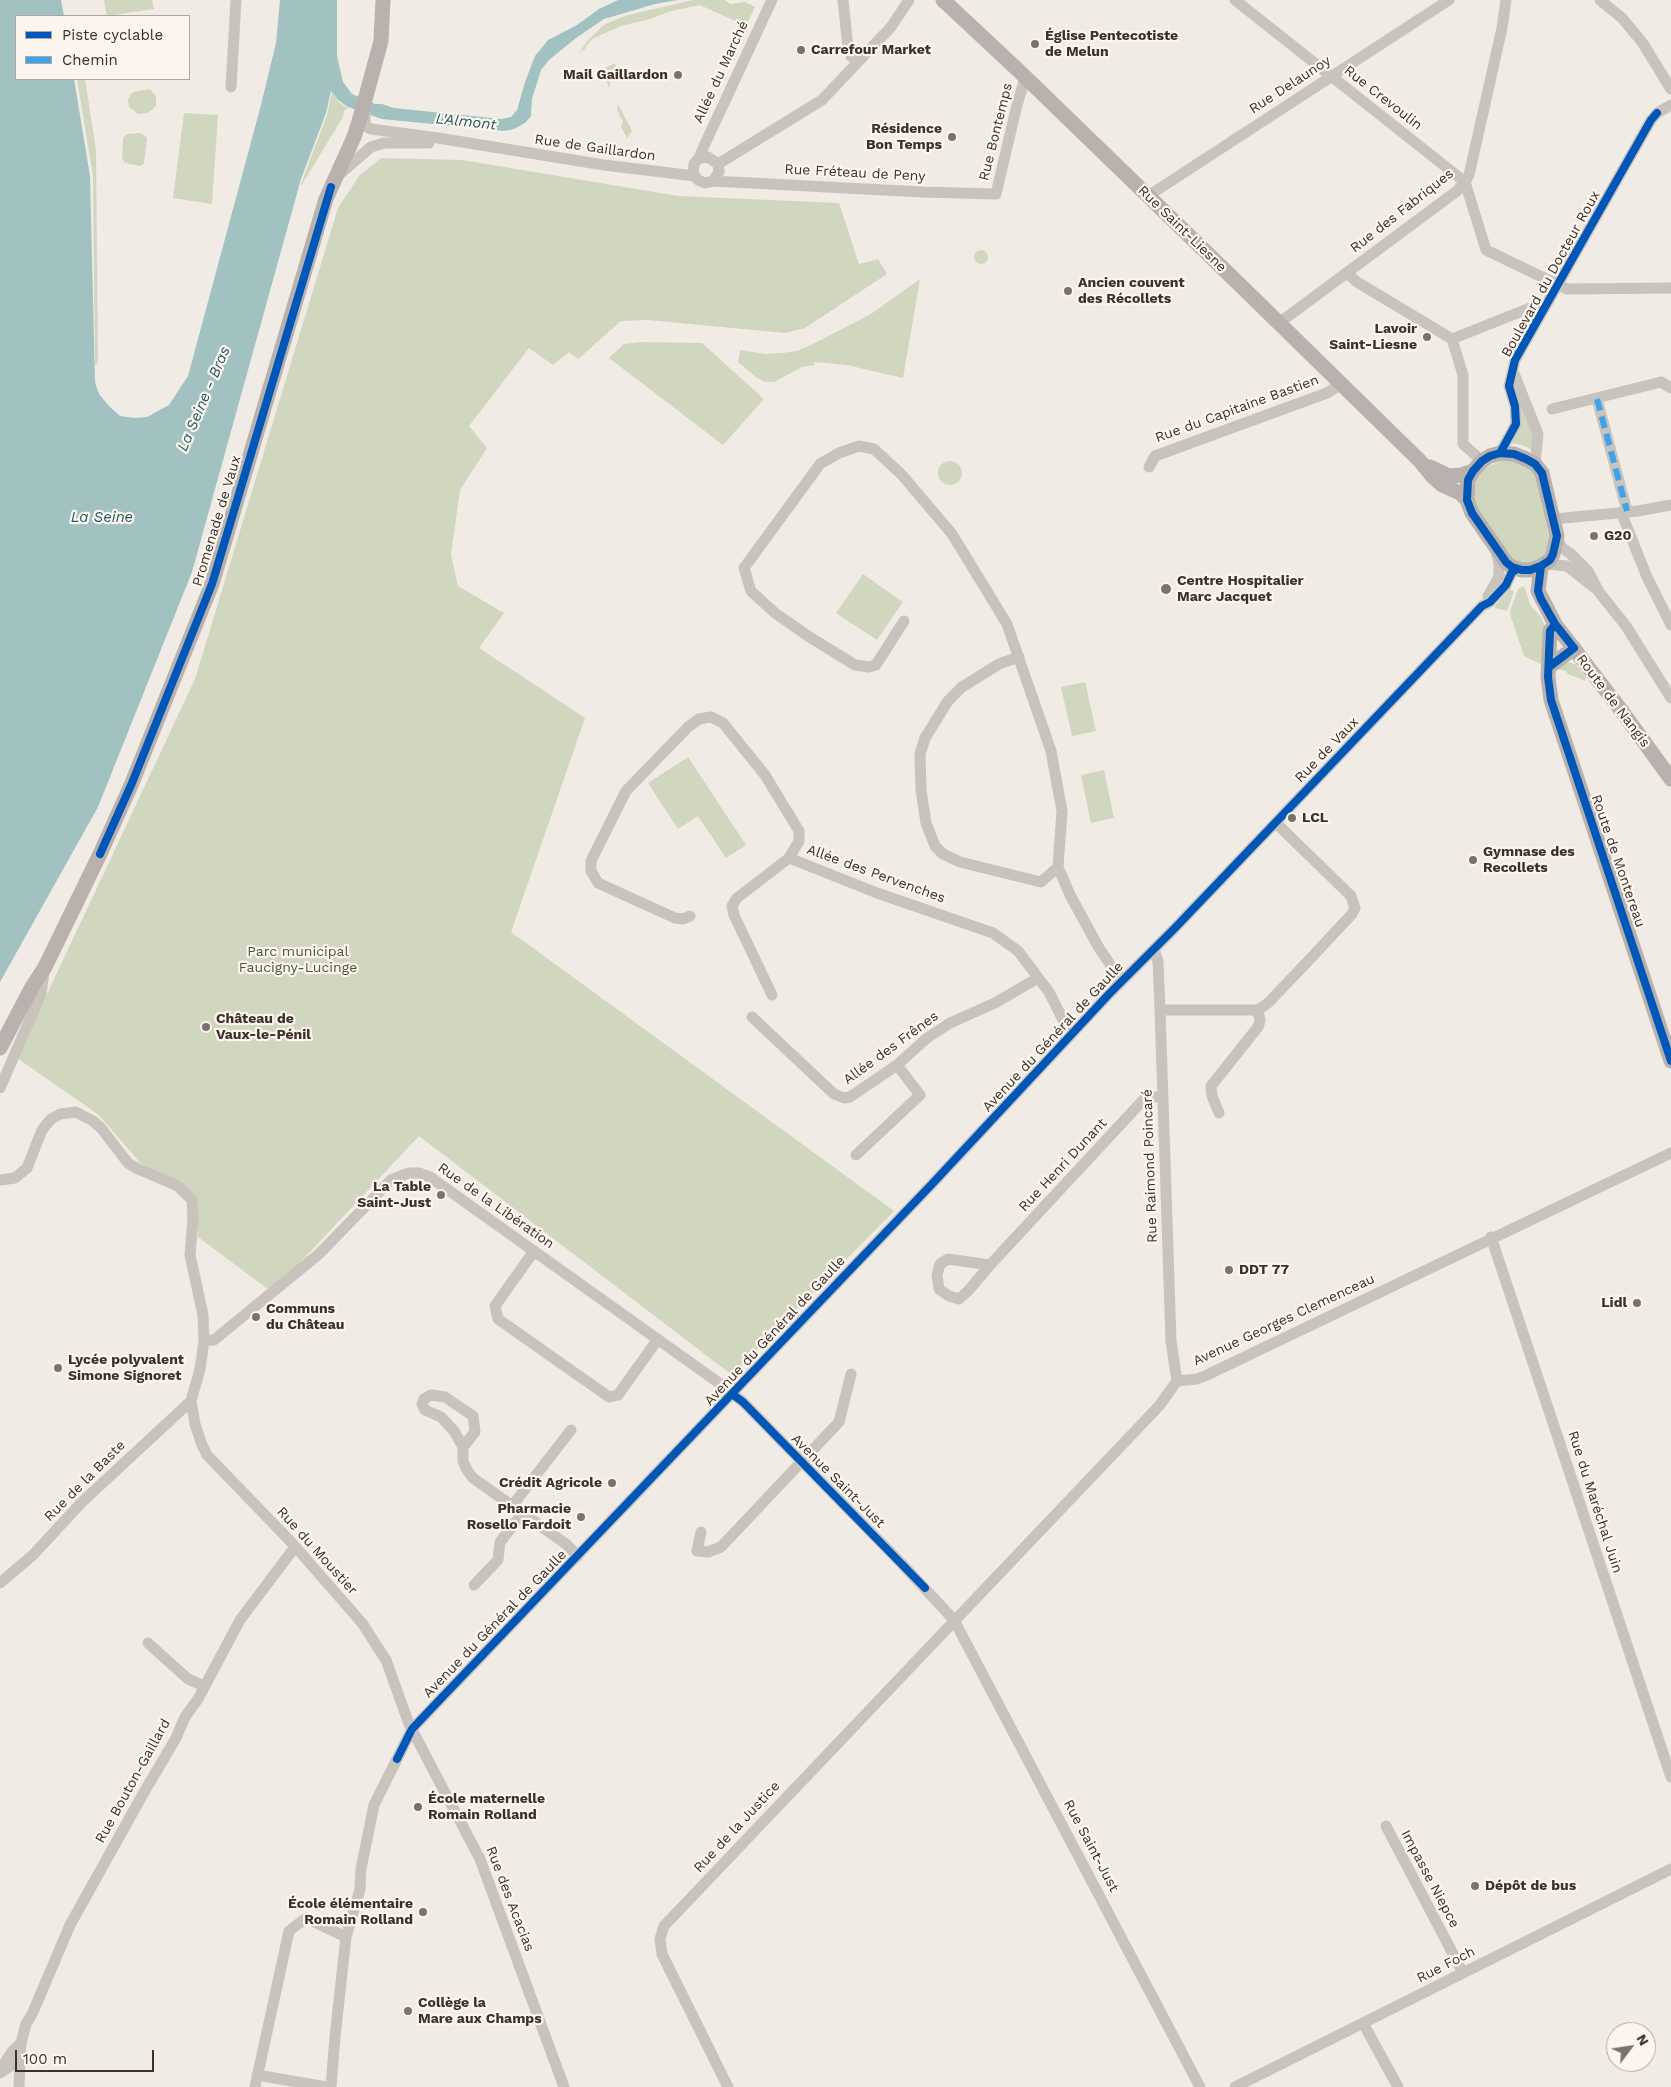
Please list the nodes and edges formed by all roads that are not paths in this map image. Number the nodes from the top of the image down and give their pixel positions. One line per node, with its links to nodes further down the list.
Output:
1 (236, 0): 16 (street)
2 (382, 0): 19 (main road)
3 (772, 0): 23 (street, Allée du Marché)
4 (843, 0): 13 (street)
5 (909, 0): 13 (street)
6 (943, 0): 15 (main road, Rue Saint-Liesne)
7 (1235, 0): 14 (street, Rue Crevoulin)
8 (1449, 0): 14 (street, Rue Delaunoy)
9 (1506, 0): 12 (street, Rue des Fabriques)
10 (1512, 0): 12 (street, Rue des Fabriques)
11 (1600, 0): 17 (street)
12 (1502, 28): 27 (street, Rue des Fabriques)
13 (855, 59): 24 (street)
14 (1332, 76): 27 (street, Rue Crevoulin); 30 (street, Rue Delaunoy)
15 (1026, 78): 29 (street, Rue Bontemps); 30 (main road, Rue Saint-Liesne)
16 (231, 87)
17 (1671, 89)
18 (1671, 105): 32 (street, Boulevard du Docteur Roux)
19 (359, 125): 20 (street, Rue de Gaillardon); 20 (street, Rue de Gaillardon); 21 (street); 28 (main road)
20 (438, 138): 22 (street, Rue de Gaillardon)
21 (384, 144): 22 (street, Rue de Gaillardon); 28 (street, Rue de Gaillardon)
22 (491, 147): 25 (street, Rue de Gaillardon)
23 (699, 158): 24 (street); 25 (street)
24 (718, 164): 26 (street)
25 (695, 176): 26 (street)
26 (713, 181): 29 (street, Rue Fréteau de Peny)
27 (1465, 182): 31 (street, Rue des Fabriques); 32 (street)
28 (332, 184): 71 (main road, Promenade de Vaux)
29 (996, 194)
30 (1148, 196): 35 (main road, Rue Saint-Liesne)
31 (1346, 273): 35 (street, Rue des Fabriques); 36 (street)
32 (1557, 285): 33 (street); 34 (street, Boulevard du Docteur Roux)
33 (1671, 288)
34 (1544, 308): 36 (street); 37 (street, Boulevard du Docteur Roux)
35 (1279, 323): 38 (main road, Rue Saint-Liesne)
36 (1452, 339): 45 (street)
37 (1513, 369): 42 (street, Boulevard du Docteur Roux); 44 (street, Boulevard du Docteur Roux)
38 (1341, 384): 43 (main road, Rue Saint-Liesne); 46 (street, Rue du Capitaine Bastien)
39 (1671, 388): 40 (street)
40 (1596, 399): 41 (street); 49 (street)
41 (1552, 409)
42 (1500, 453): 44 (main road); 45 (main road)
43 (1420, 461): 45 (main road, Rue Saint-Liesne); 47 (main road, Rue Saint-Liesne)
44 (1535, 464): 50 (main road)
45 (1477, 466): 47 (main road)
46 (1149, 467)
47 (1467, 500): 52 (main road)
48 (1671, 504): 49 (street)
49 (1624, 512): 50 (street); 57 (street)
50 (1558, 519): 51 (main road)
51 (1557, 536): 53 (main road); 55 (street)
52 (1496, 549): 54 (main road); 56 (street, Rue de Vaux)
53 (1544, 565): 54 (main road); 55 (street); 59 (main road, Route de Nangis)
54 (1520, 569): 56 (street, Rue de Vaux); 59 (main road, Route de Nangis)
55 (1599, 592): 64 (street)
56 (1482, 606): 66 (street, Rue de Vaux)
57 (1667, 611): 60 (street)
58 (904, 621): 62 (street)
59 (1555, 624): 61 (main road, Route de Nangis); 63 (main road, Route de Montereau)
60 (1671, 626)
61 (1574, 648): 63 (main road); 65 (main road, Route de Nangis)
62 (1019, 657): 68 (street); 68 (street)
63 (1549, 667): 80 (main road, Route de Montereau)
64 (1671, 698)
65 (1671, 779)
66 (1276, 823): 70 (street, Rue de Vaux); 76 (street)
67 (789, 858): 69 (street); 72 (street, Allée des Pervenches); 74 (street, Allée des Pervenches)
68 (1058, 867): 73 (street)
69 (690, 916)
70 (1154, 950): 73 (street, Avenue du Général de Gaulle); 75 (street, Rue Raimond Poincaré)
71 (45, 967): 79 (main road, Promenade de Vaux); 82 (street)
72 (1038, 978): 78 (street, Allée des Pervenches); 81 (street, Allée des Frênes)
73 (1123, 980): 78 (street, Avenue du Général de Gaulle)
74 (772, 996)
75 (1160, 1010): 76 (street); 83 (street, Rue Raimond Poincaré)
76 (1258, 1010): 84 (street)
77 (752, 1017): 81 (street, Allée des Frênes)
78 (1075, 1030): 95 (street, Avenue du Général de Gaulle)
79 (0, 1048)
80 (1671, 1061)
81 (897, 1065): 86 (street)
82 (0, 1088)
83 (1163, 1097): 90 (street, Rue Henri Dunant); 94 (street, Rue Raimond Poincaré)
84 (1219, 1112)
85 (1671, 1153): 88 (street, Avenue Georges Clemenceau)
86 (856, 1155)
87 (0, 1180): 92 (street)
88 (1492, 1237): 94 (street, Avenue Georges Clemenceau); 111 (street, Rue du Maréchal Juin)
89 (534, 1251): 91 (street, Rue de la Libération); 91 (street); 92 (street, Rue de la Libération)
90 (990, 1265): 90 (street, Rue Henri Dunant)
91 (658, 1340): 95 (street, Rue de la Libération)
92 (204, 1341): 96 (street)
93 (851, 1374): 99 (street)
94 (1177, 1381): 107 (street)
95 (732, 1394): 99 (street, Avenue Saint-Just); 104 (street, Avenue du Général de Gaulle)
96 (192, 1400): 103 (street, Rue du Moustier); 105 (street, Rue de la Baste)
97 (571, 1430): 100 (street)
98 (463, 1447): 98 (street); 100 (street)
99 (802, 1462): 102 (street); 107 (street, Avenue Saint-Just)
100 (512, 1506): 101 (street)
101 (522, 1514): 104 (street); 106 (street)
102 (701, 1532)
103 (295, 1546): 109 (street, Rue Bouton-Gaillard); 110 (street, Rue du Moustier)
104 (578, 1556): 110 (street, Avenue du Général de Gaulle)
105 (0, 1583)
106 (474, 1586)
107 (954, 1620): 126 (street, Rue de la Justice); 127 (street, Rue Saint-Just)
108 (148, 1642): 109 (street)
109 (204, 1686): 117 (street, Rue Bouton-Gaillard)
110 (412, 1730): 114 (street, Avenue du Général de Gaulle); 125 (street, Rue des Acacias)
111 (1671, 1777)
112 (1386, 1826): 115 (street, Impasse Niepce)
113 (1671, 1869): 115 (street, Rue Foch)
114 (346, 1937): 120 (street); 124 (street, Avenue du Général de Gaulle)
115 (1463, 1973): 116 (street, Rue Foch)
116 (1363, 2023): 128 (street, Rue Foch); 129 (street)
117 (21, 2043): 118 (street, Rue Bouton-Gaillard); 119 (street, Rue Bouton-Gaillard)
118 (20, 2060): 119 (street, Rue Bouton-Gaillard); 121 (street)
119 (0, 2071)
120 (257, 2075): 122 (street); 123 (street)
121 (19, 2087)
122 (255, 2087)
123 (326, 2087)
124 (331, 2087)
125 (564, 2087)
126 (728, 2087)
127 (1200, 2087)
128 (1235, 2087)
129 (1398, 2087)

